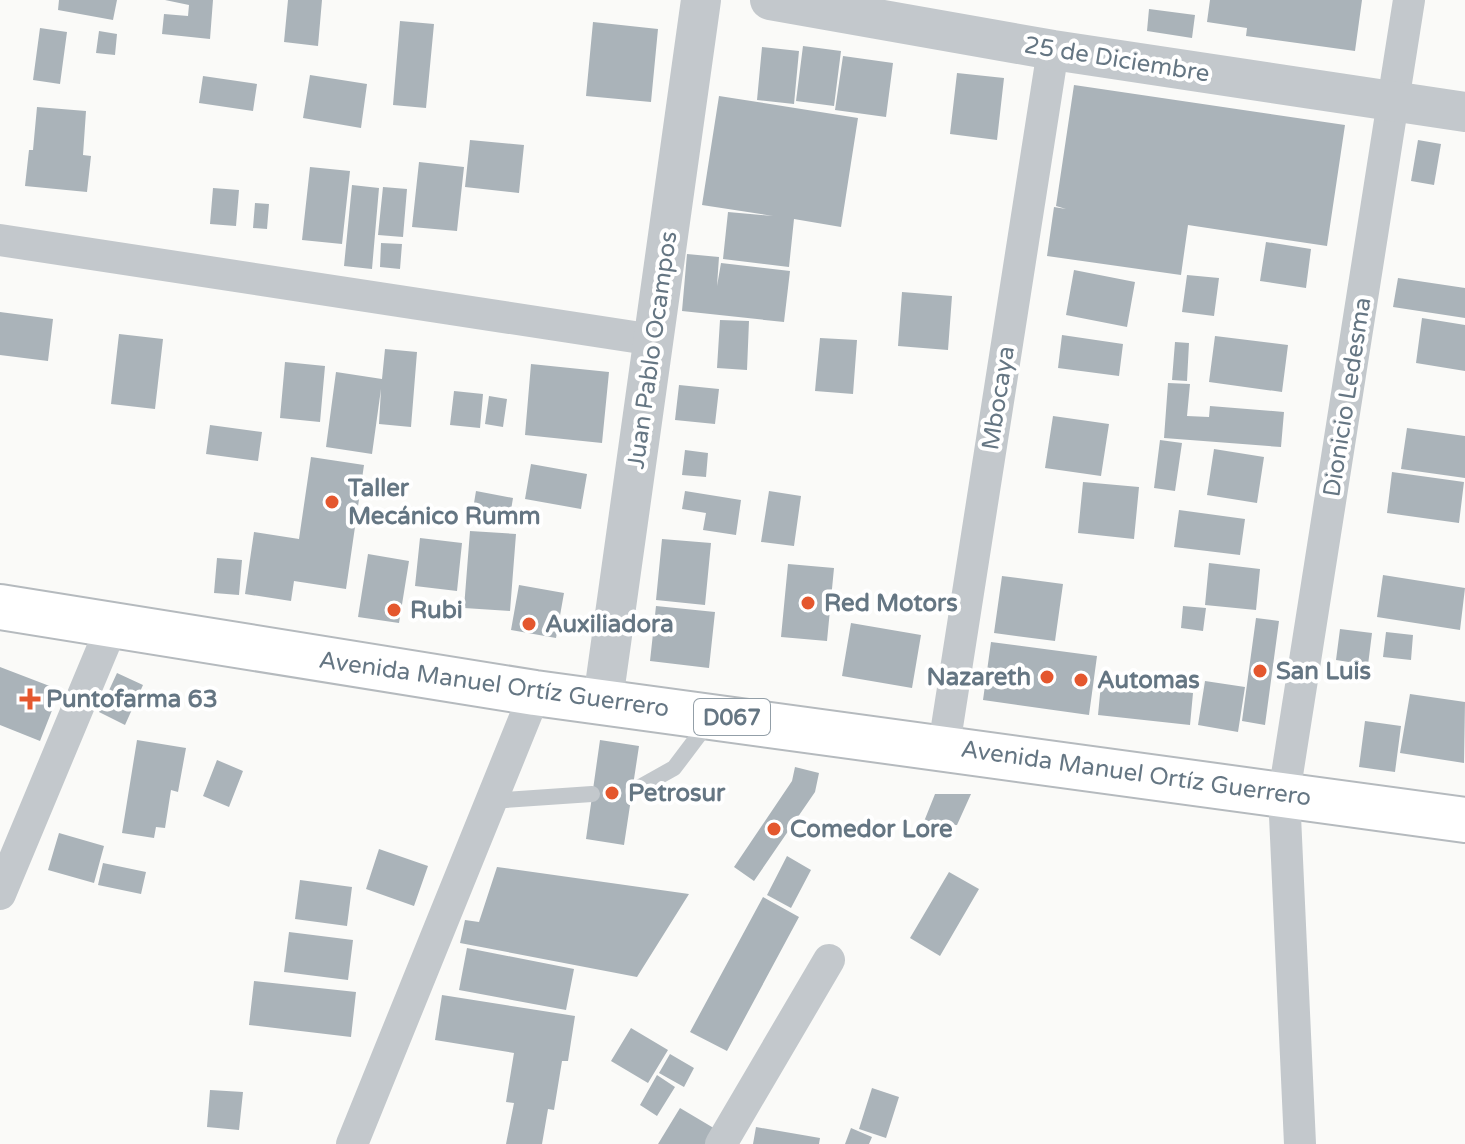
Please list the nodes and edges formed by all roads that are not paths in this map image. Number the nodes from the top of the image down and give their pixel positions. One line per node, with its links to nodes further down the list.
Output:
1 (701, 0): 8 (street, Juan Pablo Ocampos)
2 (770, 0): 4 (street, 25 de Diciembre)
3 (1409, 0): 5 (street, Dionicio Ledesma)
4 (1053, 50): 5 (street, 25 de Diciembre); 14 (street, Mbocaya)
5 (1394, 100): 6 (street, 25 de Diciembre); 17 (street, Dionicio Ledesma)
6 (1465, 112)
7 (0, 240): 8 (street)
8 (654, 340): 12 (street, Juan Pablo Ocampos)
9 (0, 607): 10 (main road, Avenida Manuel Ortíz Guerrero / D067)
10 (112, 626): 11 (main road, Avenida Manuel Ortíz Guerrero / D067); 20 (street)
11 (535, 693): 12 (main road, Avenida Manuel Ortíz Guerrero / D067); 18 (street)
12 (603, 700): 13 (main road, Avenida Manuel Ortíz Guerrero / D067)
13 (714, 715): 14 (main road, Avenida Manuel Ortíz Guerrero / D067); 15 (lane)
14 (944, 746): 17 (main road, Avenida Manuel Ortíz Guerrero / D067)
15 (633, 791)
16 (592, 794): 18 (lane)
17 (1284, 794): 19 (main road, Avenida Manuel Ortíz Guerrero / D067); 24 (street, Dionicio Ledesma)
18 (489, 801): 22 (street)
19 (1465, 820)
20 (0, 894)
21 (829, 960): 23 (street)
22 (352, 1144)
23 (721, 1144)
24 (1300, 1144)

